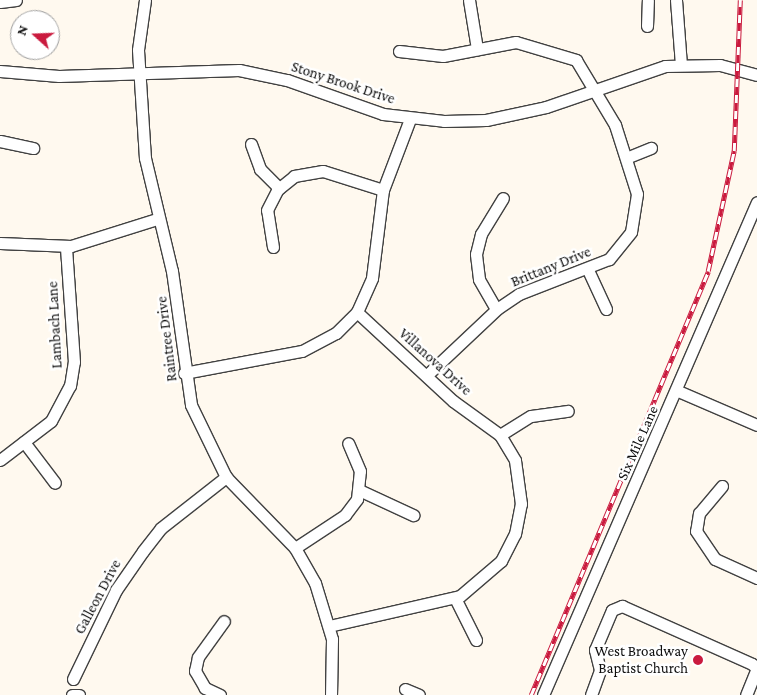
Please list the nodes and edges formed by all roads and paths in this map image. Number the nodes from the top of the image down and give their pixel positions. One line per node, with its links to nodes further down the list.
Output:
1 (16, 0): 6 (street)
2 (145, 0): 12 (street, Raintree Drive)
3 (468, 0): 8 (street)
4 (648, 0): 7 (street)
5 (676, 0): 10 (street)
6 (0, 2)
7 (647, 26)
8 (477, 49): 9 (street, Brittany Drive); 14 (street, Brittany Drive)
9 (399, 52)
10 (681, 65): 13 (street, Stony Brook Drive); 14 (street, Stony Brook Drive)
11 (0, 71): 12 (street, Stony Brook Drive)
12 (140, 71): 15 (street, Stony Brook Drive); 25 (street, Raintree Drive)
13 (757, 75)
14 (596, 90): 15 (street, Stony Brook Drive); 20 (street, Brittany Drive)
15 (410, 119): 22 (street)
16 (0, 141): 18 (street)
17 (251, 144): 21 (street)
18 (32, 148)
19 (651, 148): 20 (street)
20 (626, 158): 29 (street, Brittany Drive)
21 (279, 188): 22 (street); 28 (street)
22 (383, 190): 32 (street)
23 (503, 198): 30 (street)
24 (757, 202): 35 (street, Six Mile Lane)
25 (157, 219): 27 (street); 33 (street, Raintree Drive)
26 (0, 243): 27 (street)
27 (66, 247): 39 (street, Lambach Lane)
28 (273, 248)
29 (588, 270): 30 (street, Brittany Drive); 31 (street)
30 (496, 309): 34 (street, Brittany Drive)
31 (606, 309)
32 (356, 312): 33 (street); 34 (street, Villanova Drive)
33 (184, 373): 42 (street, Raintree Drive)
34 (427, 375): 38 (street, Villanova Drive)
35 (678, 391): 37 (street); 61 (street, Six Mile Lane)
36 (568, 411): 38 (street)
37 (757, 425)
38 (500, 435): 49 (street, Villanova Drive)
39 (24, 442): 41 (street, Lambach Lane); 43 (street)
40 (348, 443): 45 (street)
41 (0, 460)
42 (226, 477): 47 (street, Raintree Drive); 54 (street, Galleon Drive)
43 (55, 483)
44 (722, 486): 48 (street)
45 (359, 490): 46 (street); 47 (street)
46 (413, 515)
47 (294, 548): 51 (street, Raintree Drive)
48 (757, 578)
49 (455, 598): 51 (street, Villanova Drive); 52 (street)
50 (224, 621): 58 (street)
51 (330, 626): 59 (street, Raintree Drive)
52 (476, 640)
53 (757, 668): 62 (street); 63 (street)
54 (73, 680)
55 (405, 689): 60 (street)
56 (72, 695): 57 (street)
57 (79, 695)
58 (220, 695)
59 (331, 695)
60 (419, 695)
61 (543, 695)
62 (591, 695)
63 (746, 695)

